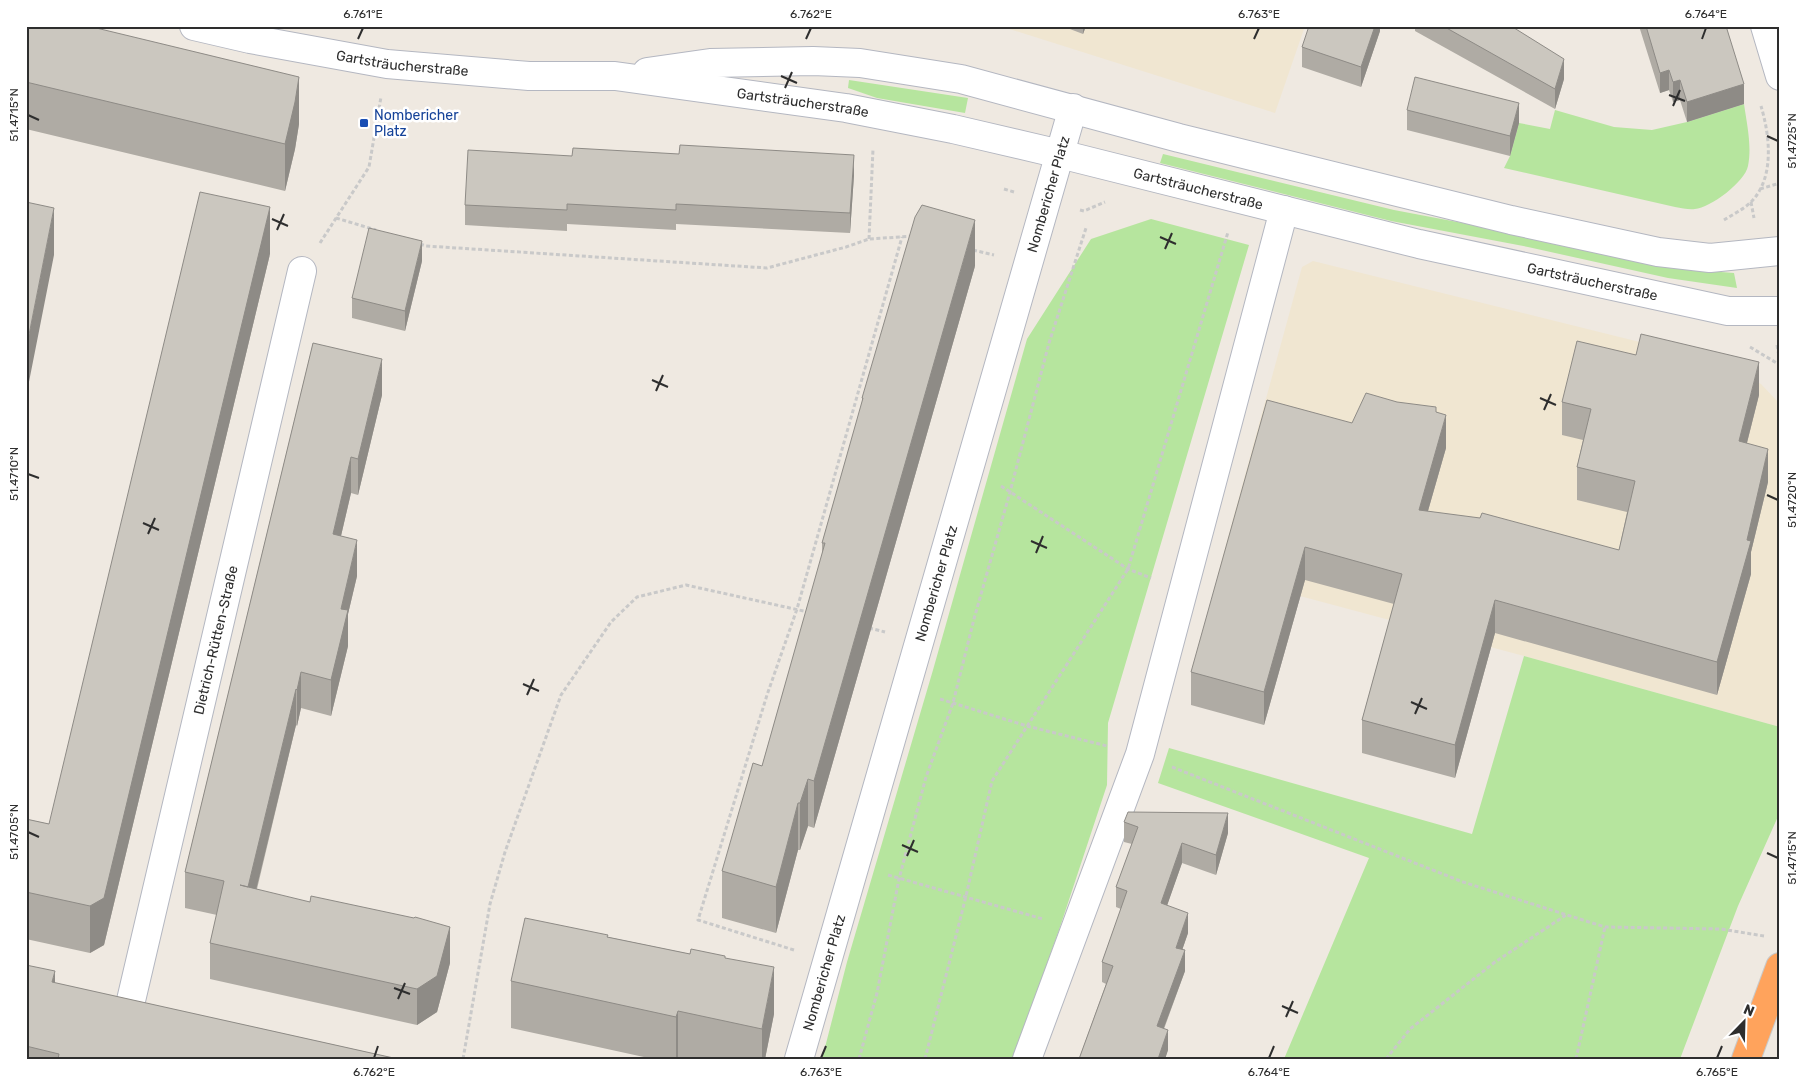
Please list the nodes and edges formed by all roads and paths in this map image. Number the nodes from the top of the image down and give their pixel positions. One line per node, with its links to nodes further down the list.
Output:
1 (194, 26): 3 (street, Gartsträucherstraße)
2 (1765, 26): 5 (street)
3 (387, 64): 4 (street, Gartsträucherstraße); 14 (path)
4 (615, 76): 7 (street, Gartsträucherstraße); 8 (street, Gartsträucherstraße)
5 (1780, 76)
6 (1759, 99): 11 (path)
7 (1072, 108): 9 (street, Nombericher Platz); 23 (street, Gartsträucherstraße)
8 (874, 114): 9 (street, Gartsträucherstraße); 20 (path)
9 (1060, 154): 13 (street, Gartsträucherstraße); 24 (street, Nombericher Platz)
10 (1780, 183): 11 (path)
11 (1760, 189): 12 (path)
12 (1751, 202)
13 (1284, 210): 26 (street, Gartsträucherstraße); 30 (street)
14 (336, 218): 17 (path); 25 (path)
15 (1086, 228): 28 (path)
16 (1229, 231): 29 (path)
17 (381, 232)
18 (917, 235): 19 (path)
19 (902, 237): 20 (path); 31 (path)
20 (869, 239): 21 (path)
21 (417, 243)
22 (973, 250): 24 (path)
23 (1780, 251)
24 (1028, 264): 27 (street, Nombericher Platz)
25 (302, 271): 48 (street, Dietrich-Rütten-Straße)
26 (1780, 311)
27 (970, 466): 28 (path); 34 (street, Nombericher Platz)
28 (1010, 492): 29 (path); 36 (path)
29 (1128, 569): 30 (path); 37 (path)
30 (1184, 590): 38 (street)
31 (797, 609): 32 (path); 46 (path); 49 (path)
32 (816, 614)
33 (863, 626): 34 (path)
34 (920, 641): 35 (street, Nombericher Platz)
35 (906, 688): 36 (path); 39 (street, Nombericher Platz)
36 (953, 703): 37 (path); 40 (path)
37 (1027, 726): 38 (path); 41 (path)
38 (1140, 754): 42 (path); 44 (street)
39 (855, 866): 40 (path); 46 (street, Nombericher Platz)
40 (899, 879): 41 (path); 51 (path)
41 (966, 896): 44 (path); 52 (path)
42 (1567, 915): 43 (path); 54 (path)
43 (1605, 927): 45 (path); 55 (path)
44 (1075, 929): 53 (street)
45 (1770, 936)
46 (828, 961): 50 (street, Nombericher Platz)
47 (1780, 967): 56 (highway)
48 (101, 1003)
49 (463, 1059)
50 (799, 1059)
51 (859, 1059)
52 (924, 1059)
53 (1027, 1059)
54 (1386, 1059)
55 (1576, 1059)
56 (1746, 1059)

